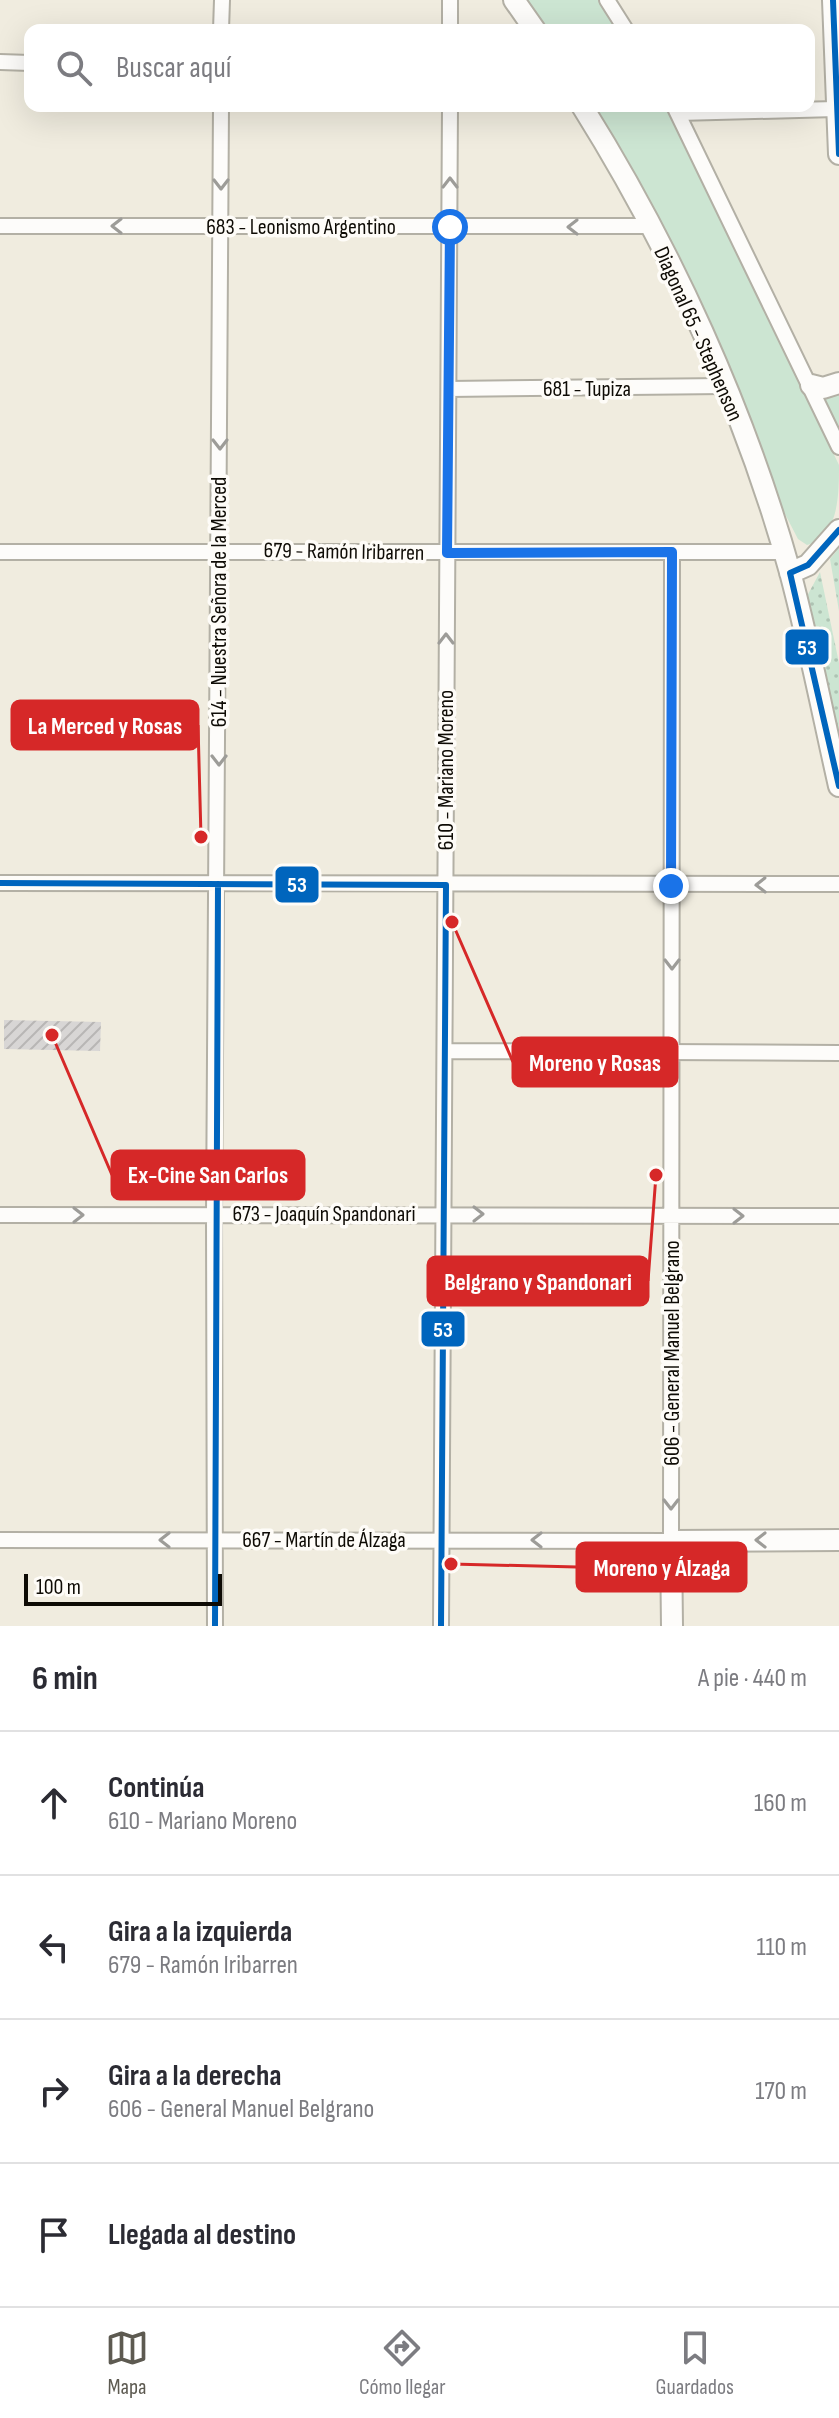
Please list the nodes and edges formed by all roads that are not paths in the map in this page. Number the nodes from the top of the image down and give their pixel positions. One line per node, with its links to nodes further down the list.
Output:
1 (222, 0): 6 (street)
2 (450, 0): 7 (street)
3 (514, 0): 8 (street)
4 (607, 0): 9 (street)
5 (833, 0): 13 (street)
6 (221, 24)
7 (450, 24)
8 (531, 24)
9 (622, 24)
10 (0, 62): 11 (street)
11 (24, 63)
12 (815, 109): 13 (street)
13 (836, 109): 18 (street)
14 (221, 112): 21 (street, 614 - Nuestra Señora de la Merced, one-way to 21)
15 (450, 112): 22 (street, 610 - Mariano Moreno, one-way to 15)
16 (585, 112): 20 (street, Diagonal 65 - Stephenson)
17 (677, 112): 24 (street)
18 (839, 154)
19 (0, 226): 21 (street, 683 - Leonismo Argentino, one-way to 19)
20 (650, 226): 22 (street, 683 - Leonismo Argentino, one-way to 22); 25 (street, Diagonal 65 - Stephenson)
21 (221, 227): 22 (street, 683 - Leonismo Argentino); 29 (street, 614 - Nuestra Señora de la Merced, one-way to 29)
22 (450, 227): 26 (street, 610 - Mariano Moreno)
23 (839, 383): 24 (street)
24 (811, 385): 27 (street)
25 (724, 386): 26 (street, 681 - Tupiza); 32 (street, Diagonal 65 - Stephenson)
26 (449, 389): 33 (street, 610 - Mariano Moreno)
27 (839, 447)
28 (839, 530): 34 (street)
29 (220, 551): 30 (street, 679 - Ramón Iribarren); 33 (street, 679 - Ramón Iribarren); 37 (street, 614 - Nuestra Señora de la Merced, one-way to 37)
30 (0, 552)
31 (672, 552): 32 (street, 679 - Ramón Iribarren); 33 (street, 679 - Ramón Iribarren); 40 (street, 606 - General Manuel Belgrano)
32 (783, 552): 34 (street, Diagonal 65 - Stephenson)
33 (447, 553): 39 (street, 610 - Mariano Moreno, one-way to 33)
34 (790, 573): 35 (street, Diagonal 65 - Stephenson)
35 (839, 786)
36 (0, 883): 37 (street)
37 (218, 884): 39 (street); 46 (street, 614 - Nuestra Señora de la Merced)
38 (839, 884): 40 (street, one-way to 40)
39 (446, 885): 40 (street); 41 (street, 610 - Mariano Moreno)
40 (671, 886): 42 (street, 606 - General Manuel Belgrano, one-way to 42)
41 (445, 1051): 42 (street); 44 (street, 610 - Mariano Moreno)
42 (672, 1051): 43 (street); 47 (street, 606 - General Manuel Belgrano)
43 (839, 1053)
44 (444, 1214): 46 (street, 673 - Joaquín Spandonari); 47 (street, 673 - Joaquín Spandonari, one-way to 47); 51 (street, 610 - Mariano Moreno)
45 (0, 1215): 46 (street, 673 - Joaquín Spandonari, one-way to 46)
46 (214, 1215): 50 (street, 614 - Nuestra Señora de la Merced)
47 (672, 1215): 48 (street, 673 - Joaquín Spandonari, one-way to 48); 53 (street, 606 - General Manuel Belgrano, one-way to 53)
48 (839, 1216)
49 (0, 1540): 50 (street, 667 - Martín de Álzaga, one-way to 49)
50 (215, 1540): 51 (street, 667 - Martín de Álzaga); 54 (street, 614 - Nuestra Señora de la Merced)
51 (442, 1540): 53 (street, 667 - Martín de Álzaga, one-way to 51); 55 (street, 610 - Mariano Moreno)
52 (839, 1540): 53 (street, 667 - Martín de Álzaga, one-way to 53)
53 (671, 1541): 56 (street, 606 - General Manuel Belgrano)
54 (215, 1626)
55 (441, 1626)
56 (672, 1626)

